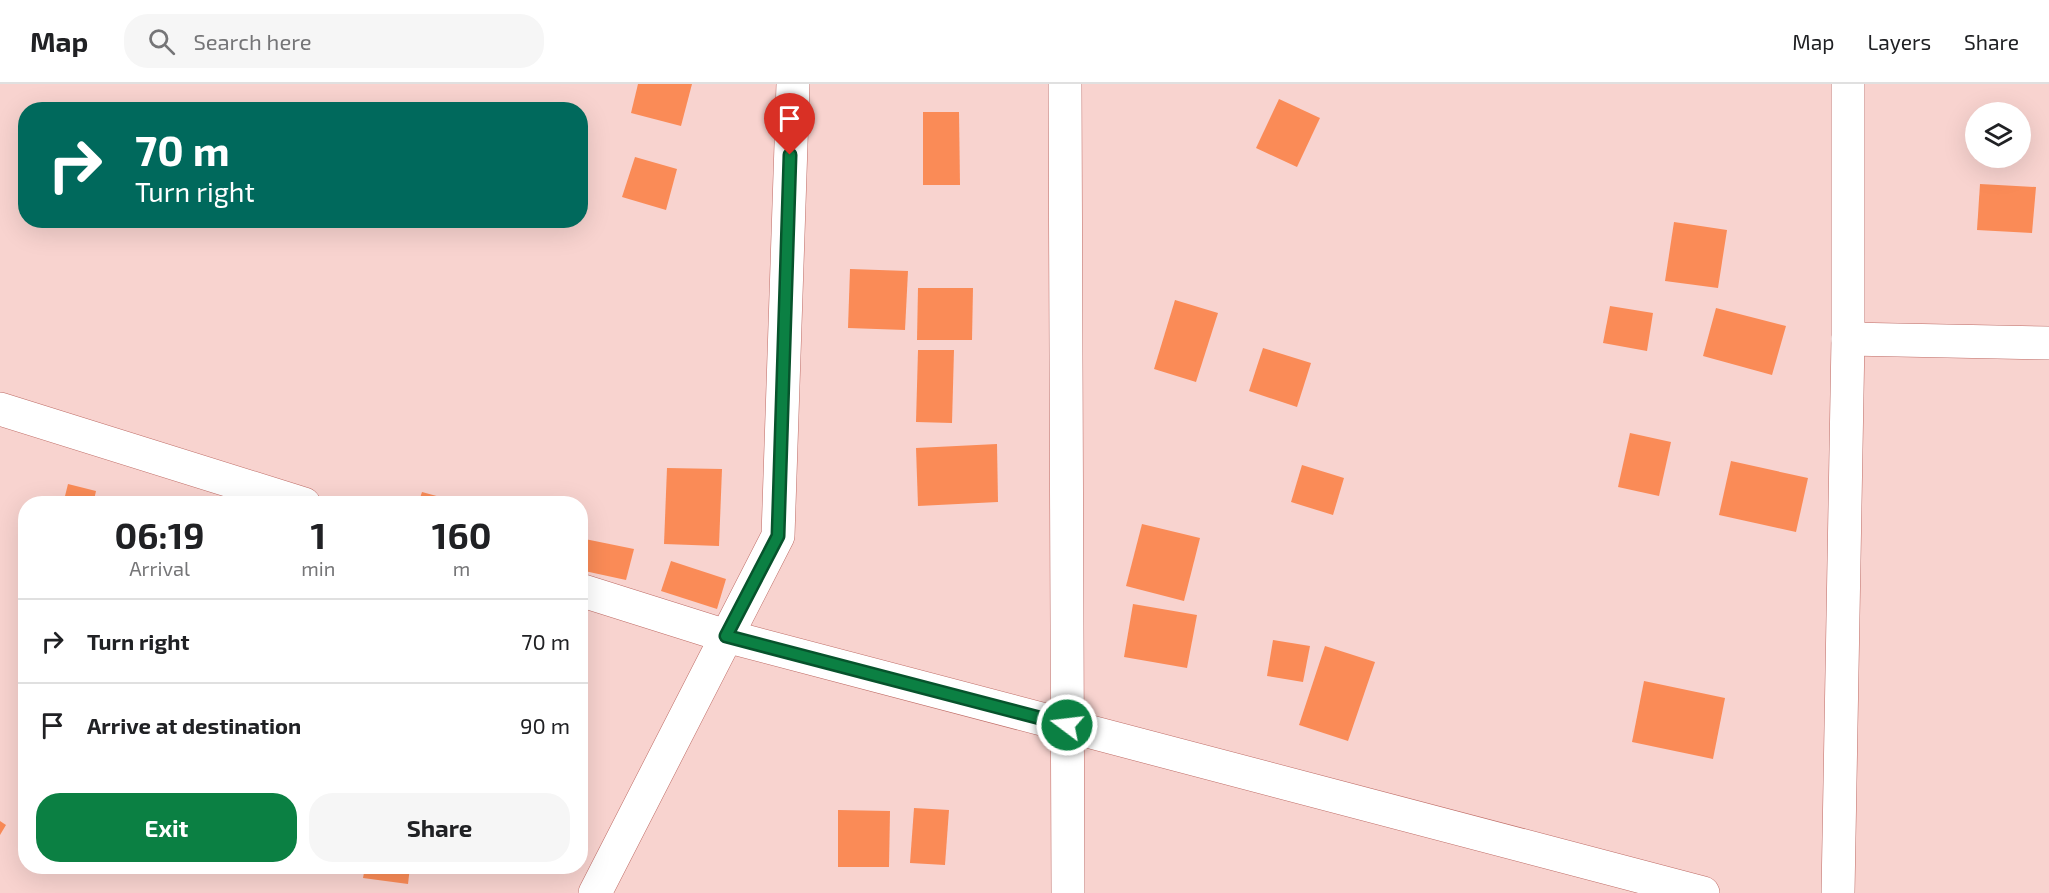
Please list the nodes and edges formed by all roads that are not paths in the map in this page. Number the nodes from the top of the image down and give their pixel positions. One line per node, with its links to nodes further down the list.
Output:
1 (793, 84): 9 (street)
2 (1065, 84): 10 (street)
3 (1848, 84): 4 (street)
4 (1848, 339): 5 (street); 14 (street)
5 (2049, 343)
6 (0, 409): 7 (street)
7 (278, 496)
8 (588, 593): 9 (street)
9 (726, 636): 10 (street); 11 (street)
10 (1067, 725): 12 (street); 13 (street)
11 (595, 893)
12 (1068, 893)
13 (1704, 893)
14 (1838, 893)

